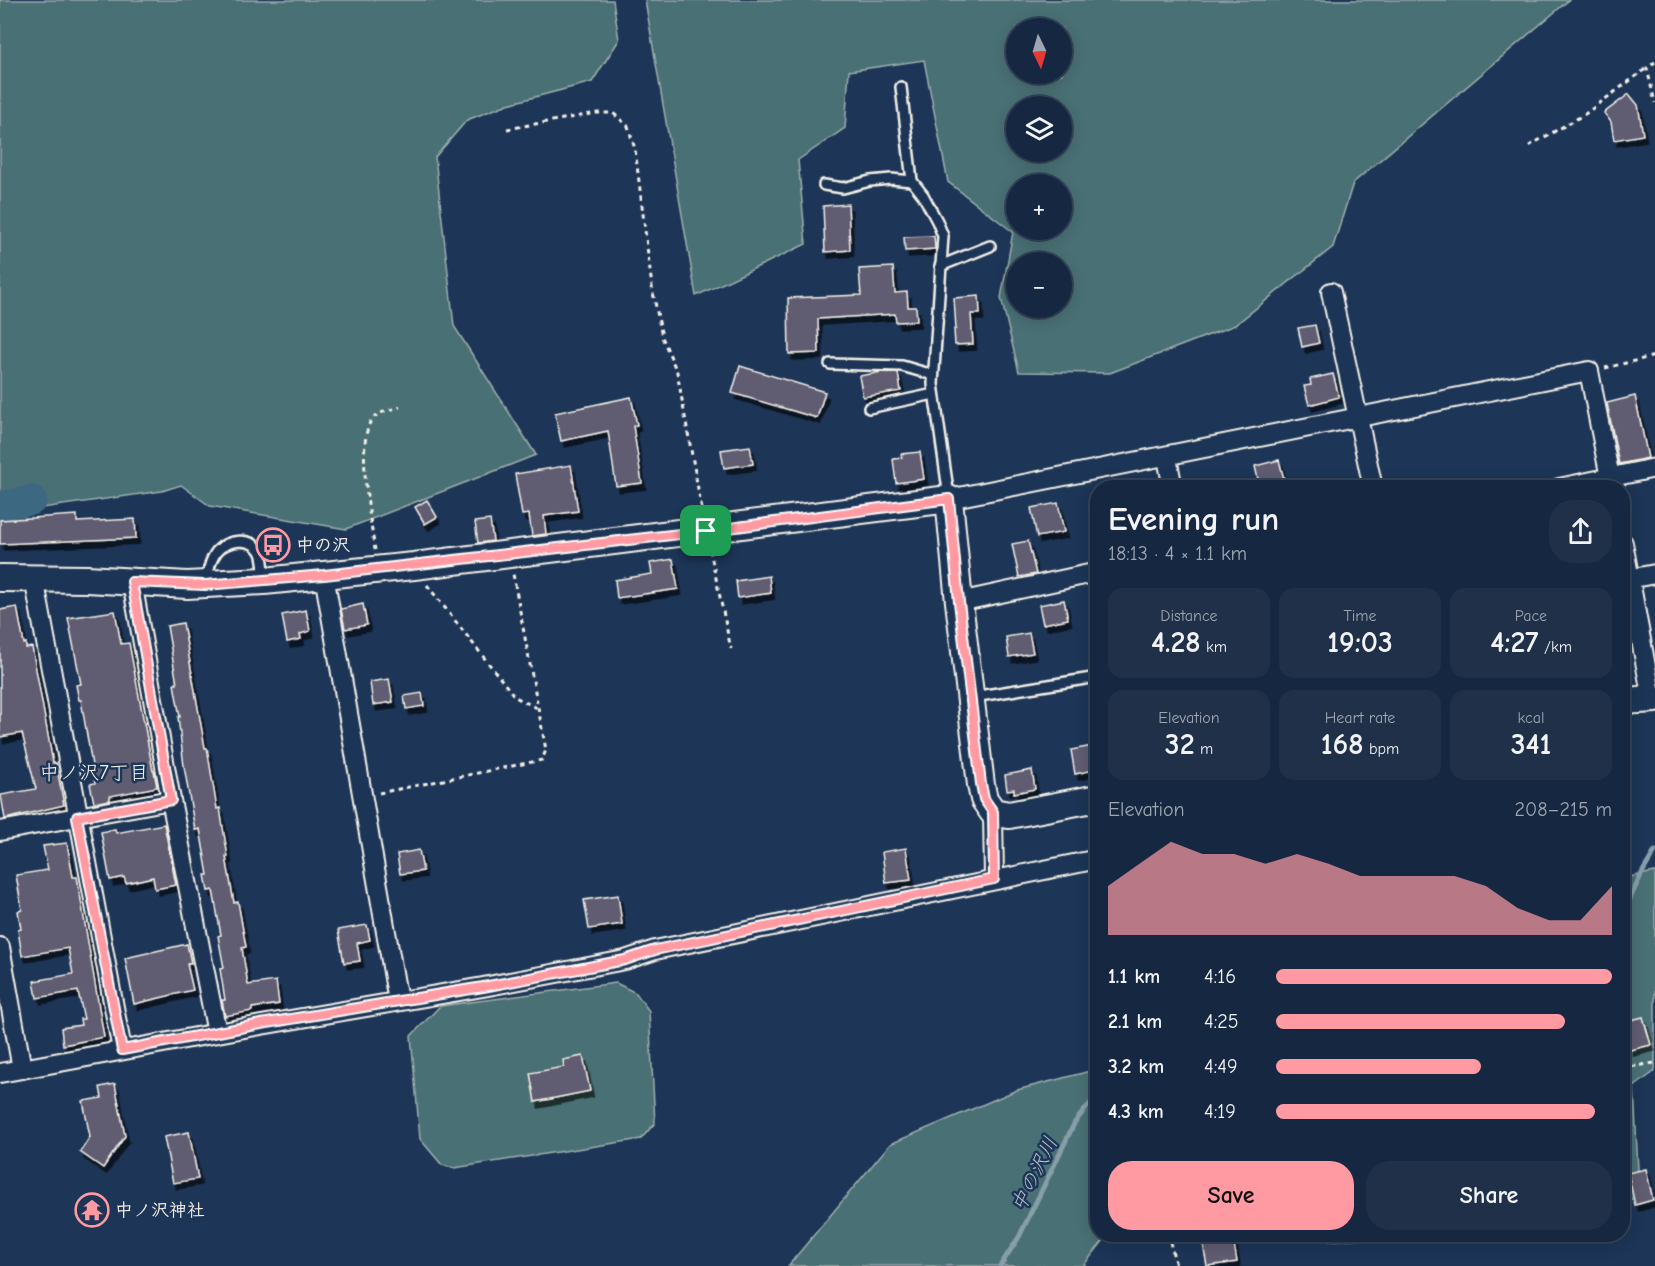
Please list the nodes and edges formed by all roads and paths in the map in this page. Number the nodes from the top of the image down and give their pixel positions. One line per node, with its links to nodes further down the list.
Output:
1 (1655, 62): 2 (path)
2 (1647, 68): 4 (path); 6 (path)
3 (901, 87): 7 (lane)
4 (1655, 103)
5 (507, 129): 27 (path)
6 (1529, 146)
7 (912, 182): 8 (lane); 10 (lane)
8 (824, 185)
9 (990, 246): 10 (lane)
10 (940, 266): 15 (lane)
11 (1331, 292): 19 (street)
12 (1655, 356): 14 (path)
13 (830, 364): 15 (lane)
14 (1589, 371): 19 (street); 24 (street)
15 (933, 375): 16 (lane)
16 (934, 394): 18 (lane); 26 (lane)
17 (400, 406): 30 (path)
18 (868, 408)
19 (1358, 417): 20 (street); 23 (street)
20 (1167, 458): 22 (street); 26 (street)
21 (1655, 468): 25 (street)
22 (1171, 480)
23 (1371, 480)
24 (1611, 480)
25 (1617, 480)
26 (949, 499): 27 (street); 41 (street)
27 (706, 531): 28 (street); 42 (path)
28 (509, 554): 29 (street); 47 (path)
29 (414, 566): 30 (street); 47 (path)
30 (377, 569): 33 (street)
31 (1090, 574): 41 (street)
32 (1655, 574): 36 (street)
33 (324, 575): 37 (street); 48 (street)
34 (0, 578): 35 (street)
35 (34, 578): 38 (street); 52 (street)
36 (1630, 579)
37 (264, 580): 39 (street); 39 (lane)
38 (132, 582): 39 (street); 49 (street)
39 (205, 585)
40 (1630, 593): 45 (street)
41 (959, 602): 44 (street)
42 (731, 649)
43 (1090, 678): 44 (lane)
44 (970, 697): 51 (street)
45 (1654, 699): 46 (street)
46 (1630, 701)
47 (539, 709): 48 (path)
48 (361, 796): 57 (street)
49 (171, 800): 52 (street); 58 (street)
50 (1090, 800): 51 (street)
51 (993, 812): 55 (street)
52 (77, 817): 53 (street); 59 (street)
53 (0, 831)
54 (1090, 861): 55 (street)
55 (994, 879): 57 (street)
56 (0, 947): 62 (street)
57 (398, 1001): 58 (street)
58 (216, 1033): 59 (street)
59 (122, 1050): 62 (street)
60 (1655, 1063): 61 (path)
61 (1630, 1067)
62 (22, 1069): 63 (street)
63 (0, 1073)
64 (1170, 1242): 65 (path)
65 (1176, 1266)

